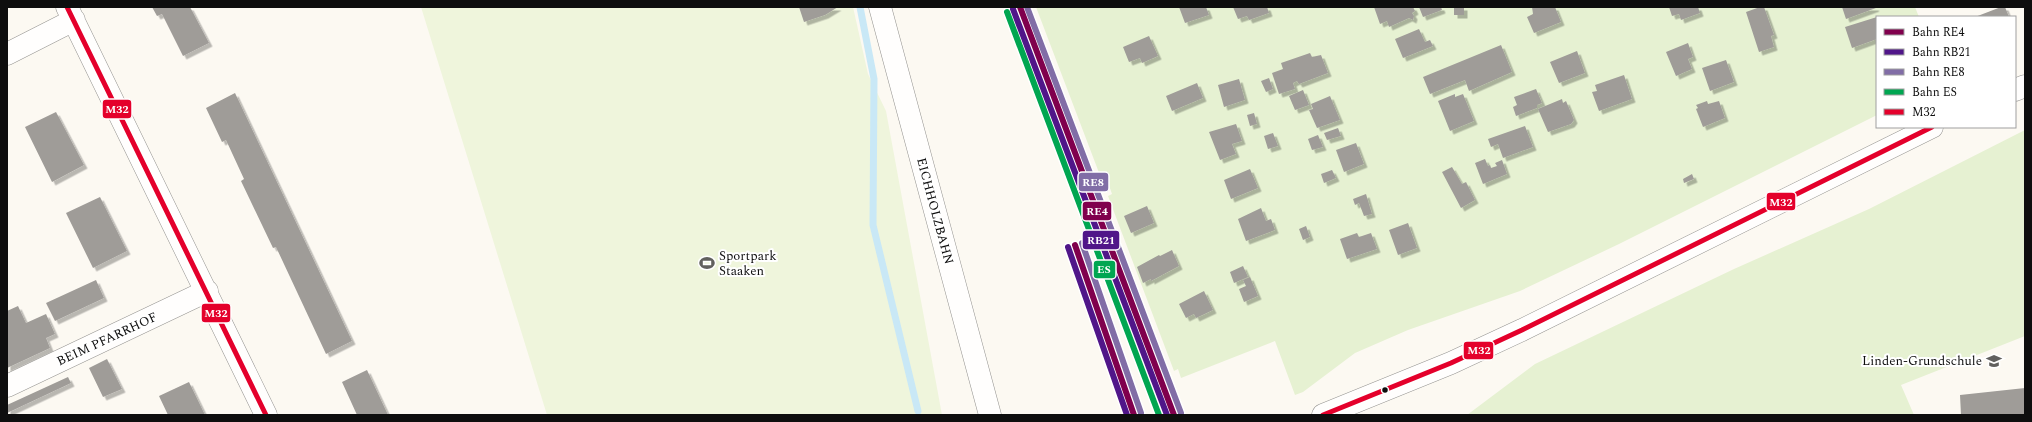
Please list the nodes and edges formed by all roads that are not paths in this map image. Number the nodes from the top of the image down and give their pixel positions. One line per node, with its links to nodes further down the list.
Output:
1 (880, 7): 8 (street, EICHHOLZBAHN)
2 (70, 13): 3 (street); 5 (street)
3 (7, 54)
4 (1930, 128): 9 (street)
5 (207, 291): 6 (street, BEIM PFARRHOF); 7 (street)
6 (7, 386)
7 (266, 415)
8 (990, 415)
9 (1323, 415)

